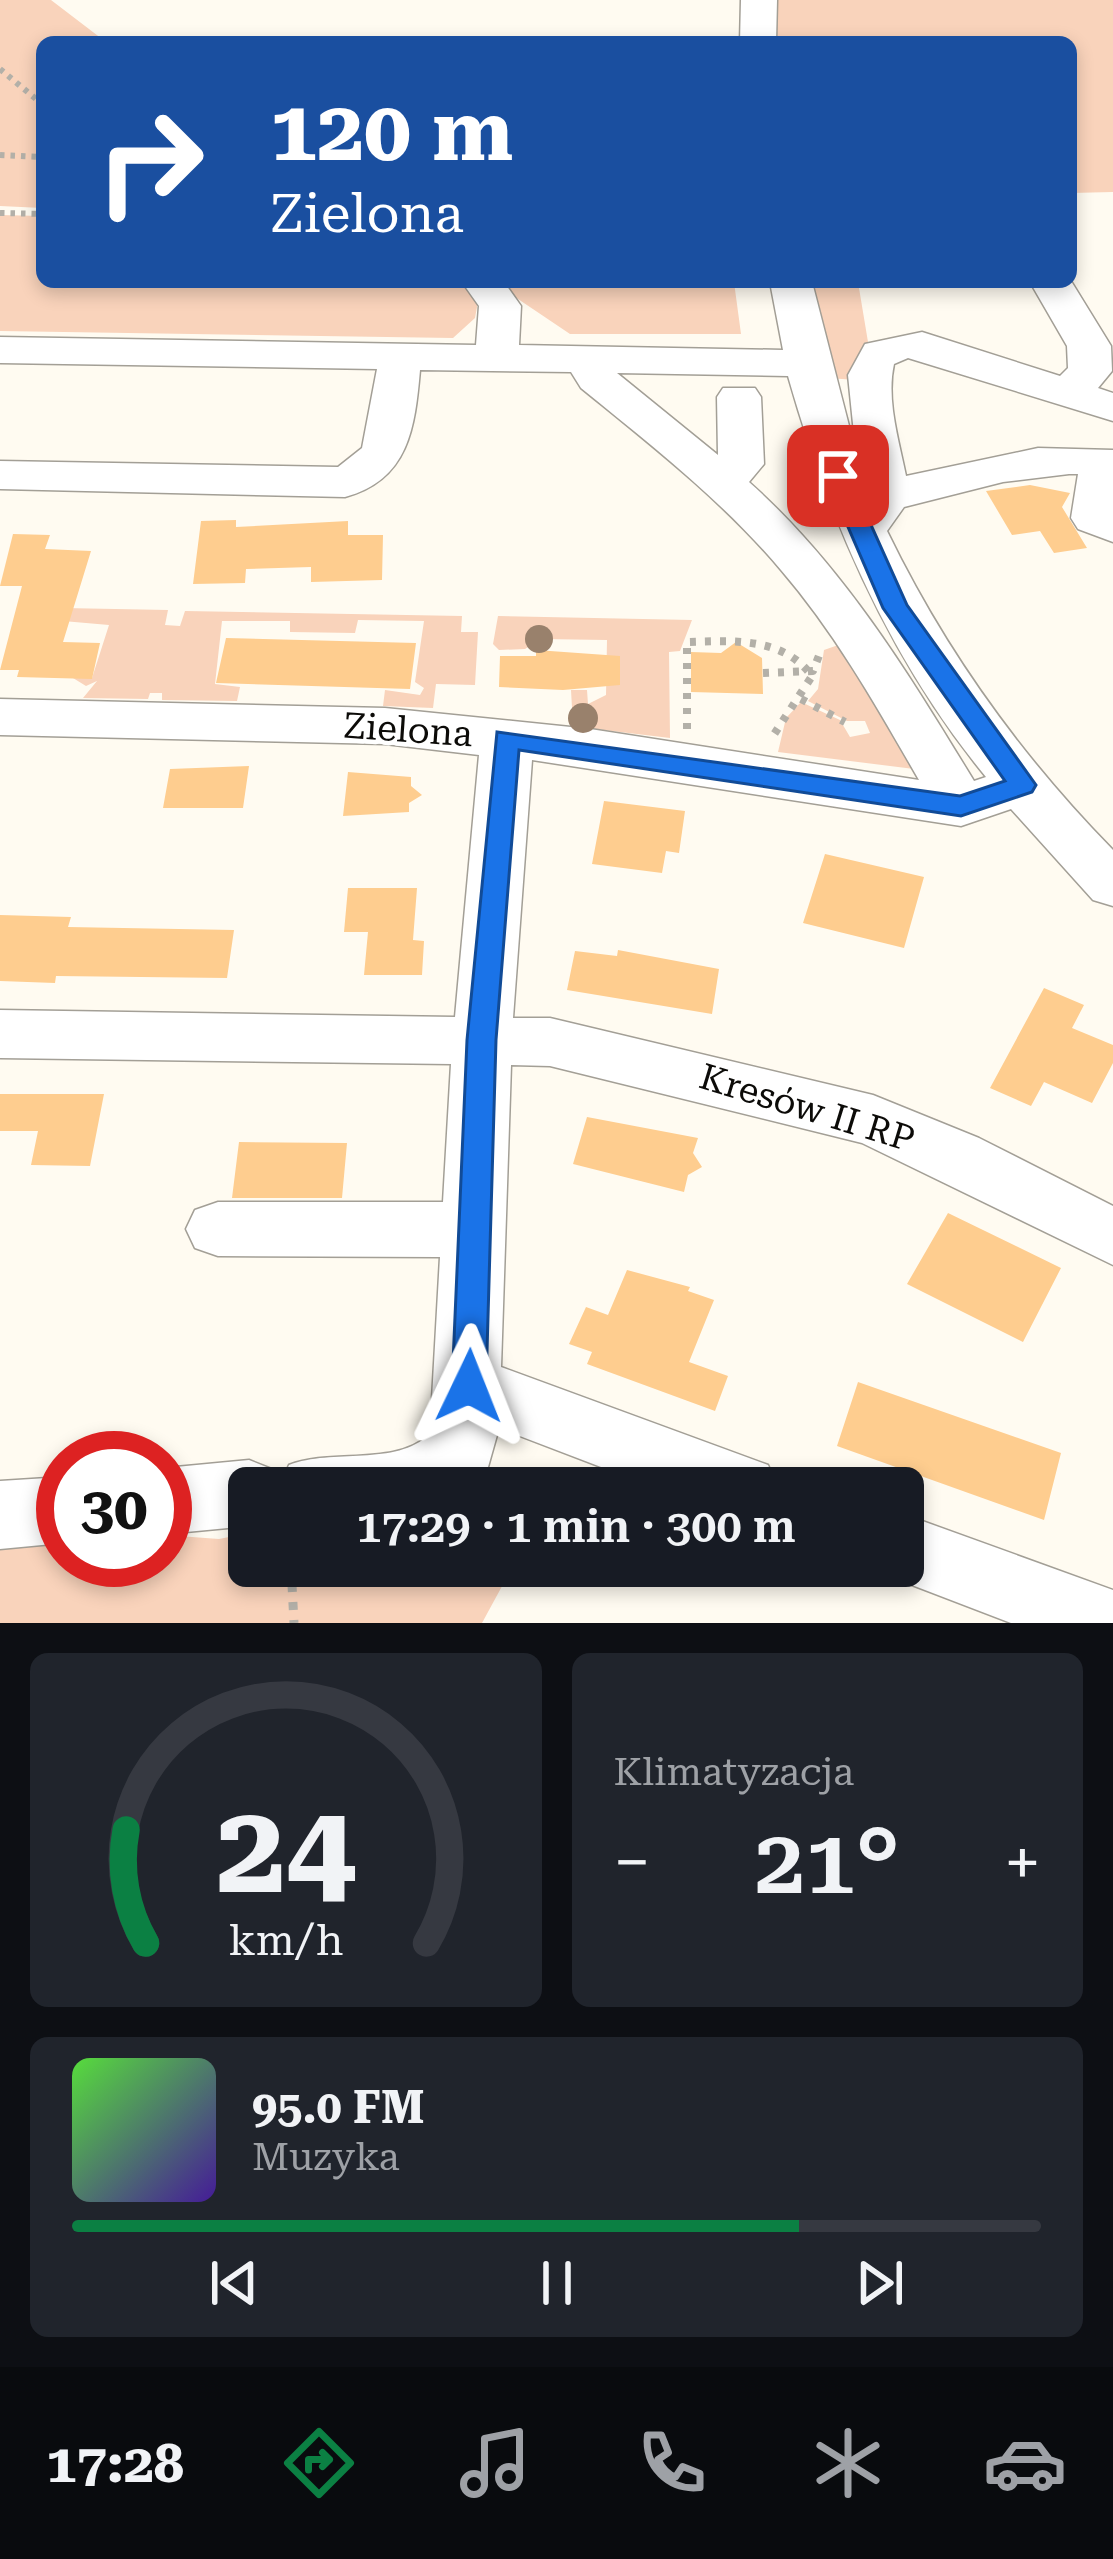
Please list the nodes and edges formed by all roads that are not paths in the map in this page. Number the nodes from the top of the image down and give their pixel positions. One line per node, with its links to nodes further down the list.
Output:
1 (759, 0): 2 (street)
2 (758, 36)
3 (487, 288): 8 (street)
4 (792, 288): 10 (street)
5 (1055, 288): 11 (street)
6 (0, 350): 7 (street)
7 (400, 356): 8 (street); 15 (street)
8 (496, 358): 9 (street)
9 (586, 359): 10 (street); 16 (street)
10 (808, 363): 17 (street)
11 (1070, 392): 13 (street); 17 (street)
12 (739, 397): 16 (street)
13 (1113, 409)
14 (1109, 464): 17 (street); 18 (street)
15 (0, 475)
16 (722, 481): 22 (street)
17 (875, 513): 21 (street)
18 (1113, 527)
19 (0, 717): 20 (street, Zielona)
20 (507, 739): 22 (street, Zielona); 25 (street)
21 (1022, 785): 22 (street, Zielona); 23 (street)
22 (961, 806)
23 (1113, 885)
24 (0, 1034): 25 (street, Kresów II RP)
25 (482, 1040): 27 (street); 28 (street, Kresów II RP)
26 (218, 1228): 27 (street)
27 (474, 1230): 29 (street)
28 (1113, 1237)
29 (469, 1386): 30 (street); 31 (street)
30 (450, 1467)
31 (687, 1467)
32 (228, 1495): 33 (street)
33 (192, 1498)
34 (36, 1512): 35 (street)
35 (0, 1515)
36 (924, 1556): 37 (street)
37 (1106, 1623)

